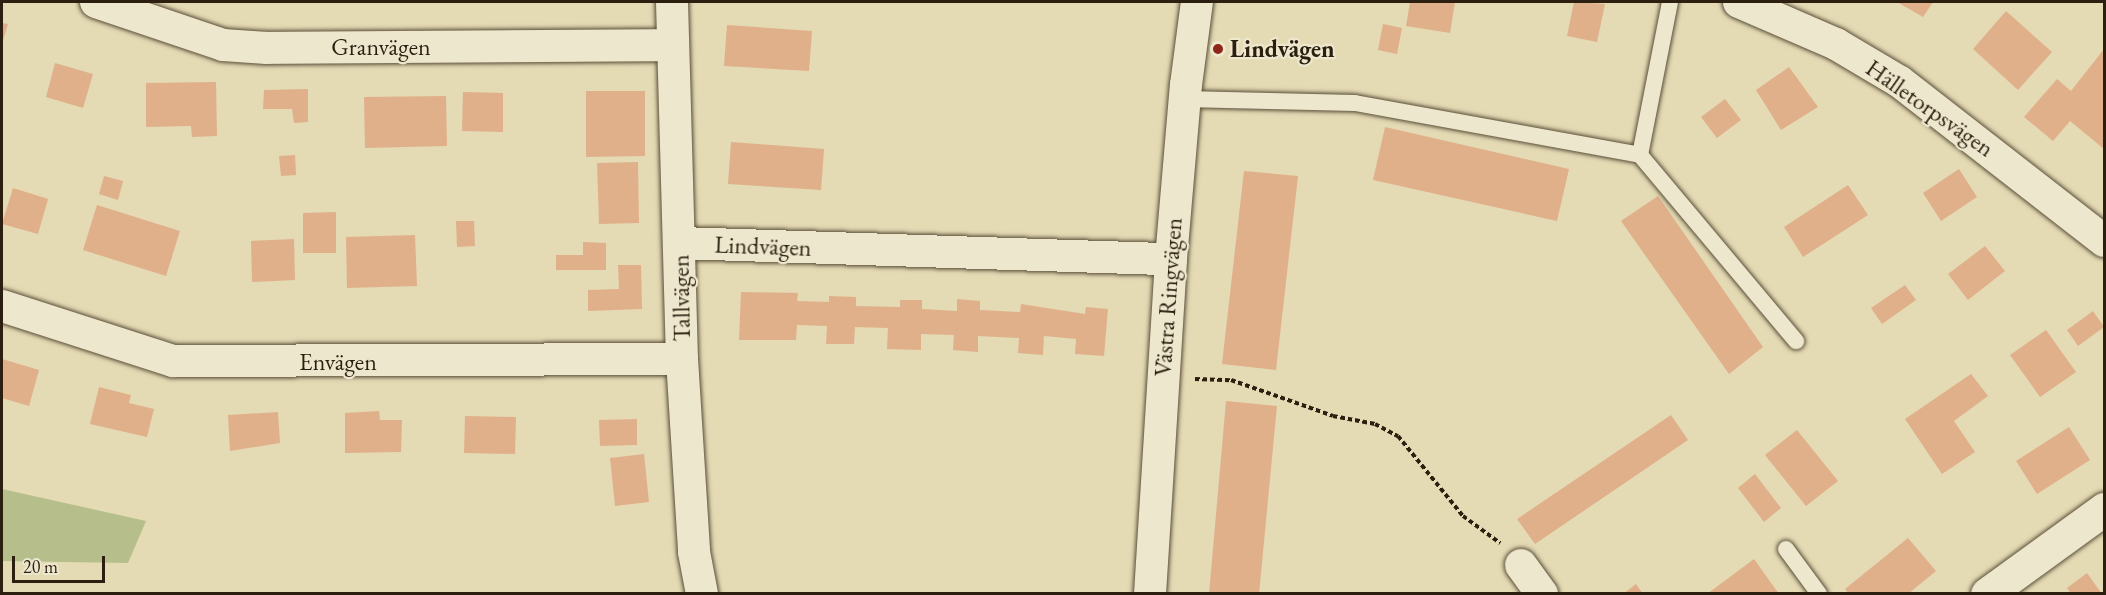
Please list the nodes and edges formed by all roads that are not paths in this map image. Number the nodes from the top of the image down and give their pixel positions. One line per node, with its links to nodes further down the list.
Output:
1 (96, 2): 6 (street, Granvägen)
2 (672, 2): 6 (street, Tallvägen)
3 (1197, 2): 7 (street, Västra Ringvägen)
4 (1670, 2): 8 (lane)
5 (1739, 2): 9 (street, Hälletorpsvägen)
6 (673, 45): 10 (street, Tallvägen)
7 (1184, 99): 8 (lane); 11 (street, Västra Ringvägen)
8 (1640, 155): 13 (lane)
9 (2104, 241)
10 (680, 243): 11 (street, Lindvägen); 14 (street, Tallvägen)
11 (1171, 259): 20 (street, Västra Ringvägen)
12 (2, 306): 14 (street, Envägen)
13 (1796, 341)
14 (682, 359): 19 (street, Tallvägen)
15 (2104, 509): 18 (main road)
16 (1786, 549): 22 (lane)
17 (1521, 565): 21 (street)
18 (2005, 588)
19 (702, 594)
20 (1150, 594)
21 (1542, 594)
22 (1820, 594)

